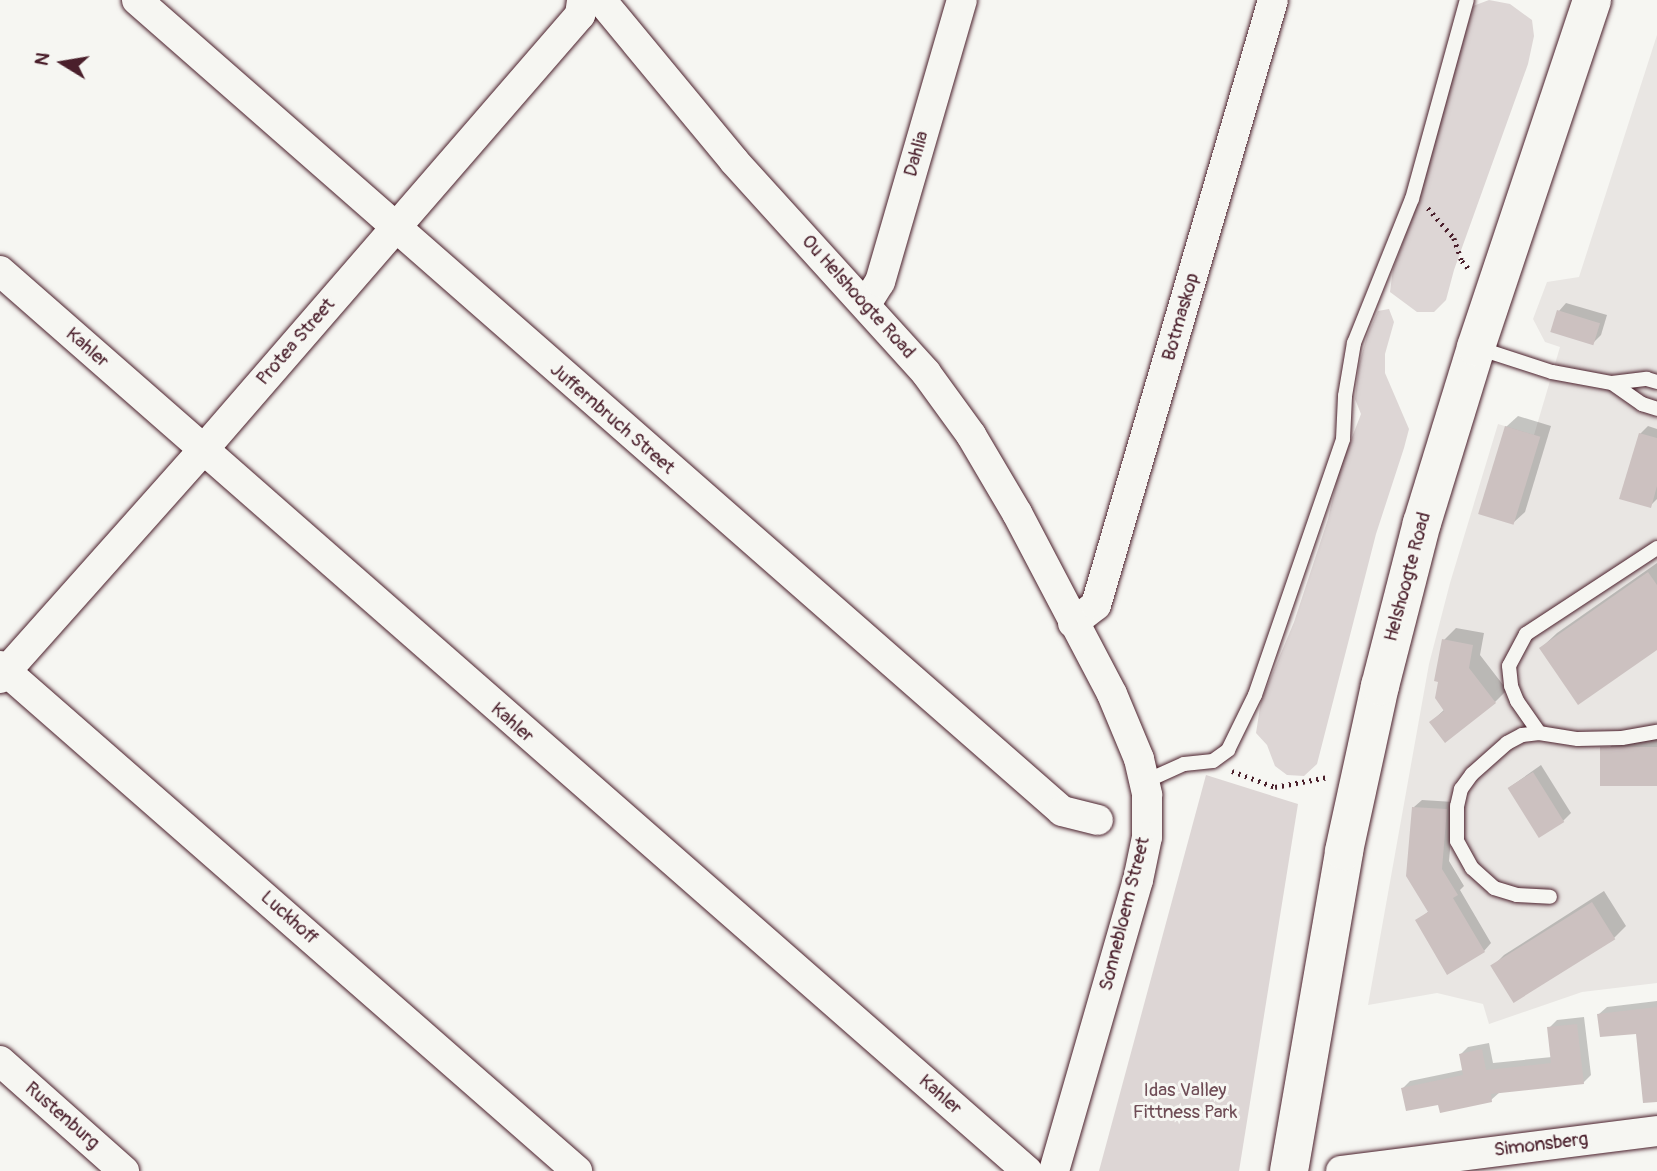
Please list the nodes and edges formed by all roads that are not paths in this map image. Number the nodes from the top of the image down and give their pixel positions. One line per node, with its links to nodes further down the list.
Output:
1 (137, 0): 8 (street, Juffernbruch Street)
2 (582, 0): 8 (street, Protea Street)
3 (601, 0): 10 (street, Ou Helshoogte Road)
4 (962, 0): 10 (street, Dahlia)
5 (1273, 0): 17 (street, Botmaskop)
6 (1467, 0): 21 (lane)
7 (1592, 0): 11 (main road, Helshoogte Road)
8 (394, 228): 15 (street, Protea Street); 22 (street, Juffernbruch Street)
9 (0, 271): 15 (street, Kahler)
10 (866, 304): 17 (street, Ou Helshoogte Road)
11 (1476, 347): 13 (lane); 31 (main road, Helshoogte Road)
12 (1657, 382): 13 (lane)
13 (1612, 383): 14 (lane)
14 (1657, 408)
15 (203, 450): 18 (street, Protea Street); 29 (street, Kahler)
16 (1657, 548): 20 (lane)
17 (1073, 623): 21 (street, Sonnebloem Street)
18 (2, 672): 28 (street, Luckhoff)
19 (1657, 732): 20 (lane)
20 (1539, 733): 23 (lane)
21 (1144, 782): 30 (street, Sonnebloem Street)
22 (1098, 820)
23 (1550, 897)
24 (0, 1061): 27 (street, Rustenburg)
25 (1657, 1131): 26 (street, Simonsberg)
26 (1507, 1160): 32 (street, Simonsberg)
27 (124, 1171)
28 (577, 1171)
29 (1027, 1171)
30 (1054, 1171)
31 (1289, 1171)
32 (1341, 1171)

